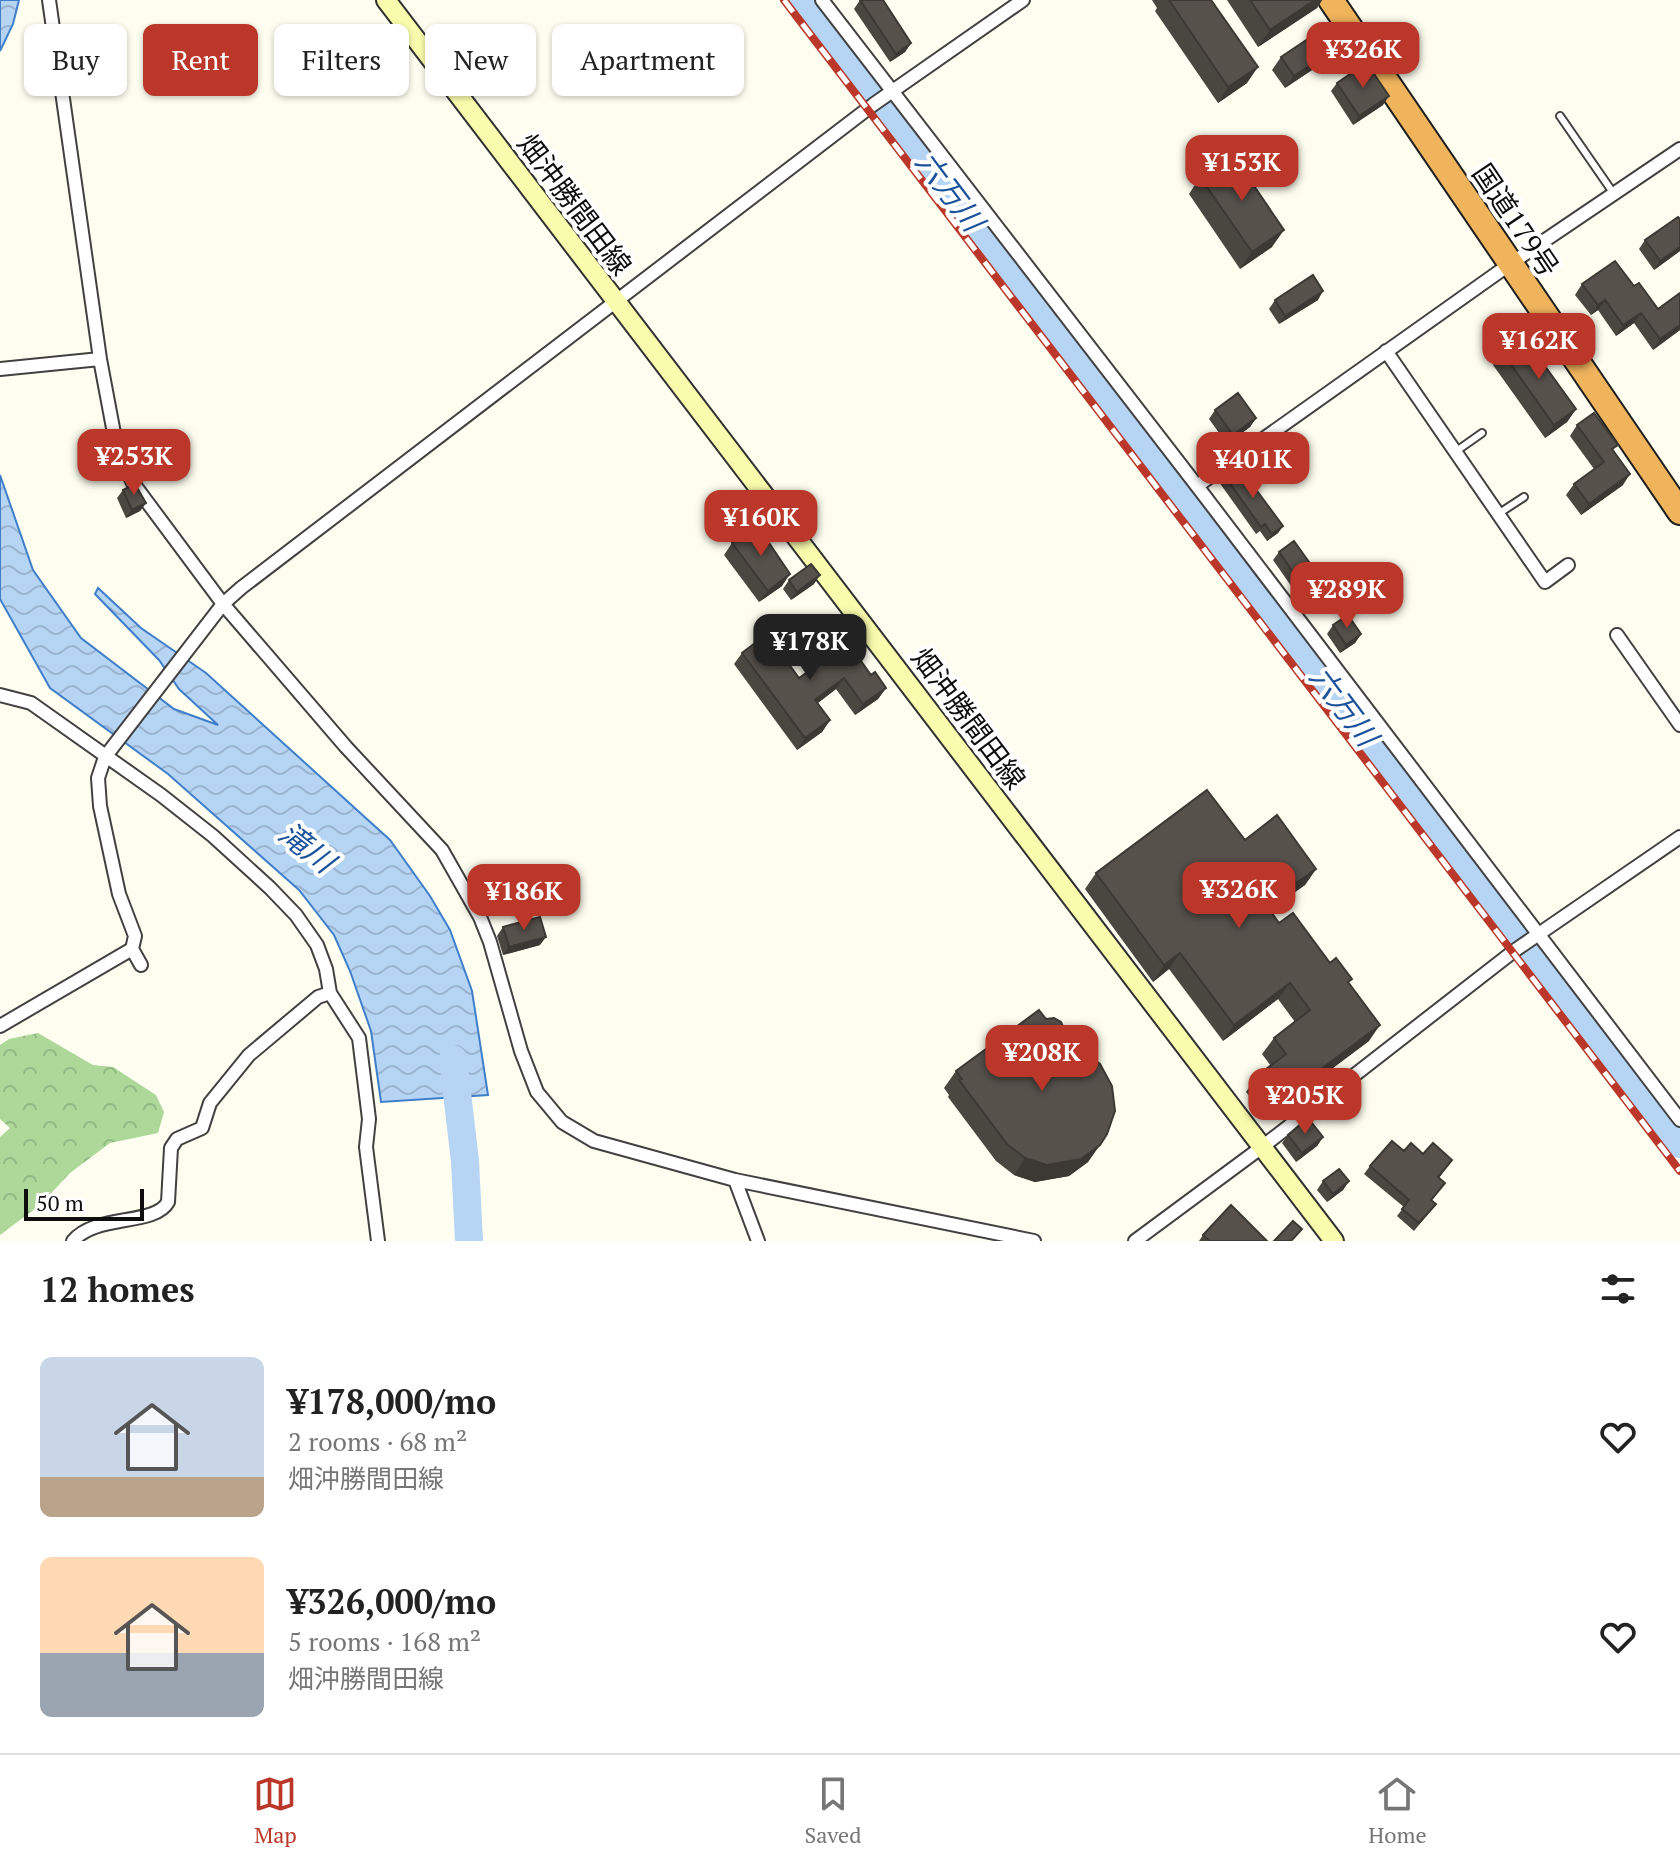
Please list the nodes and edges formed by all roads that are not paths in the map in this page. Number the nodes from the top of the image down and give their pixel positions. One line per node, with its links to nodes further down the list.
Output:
1 (49, 0): 13 (street)
2 (386, 0): 11 (main road, 畑沖勝間田線)
3 (822, 0): 6 (street)
4 (1023, 0): 6 (street)
5 (1331, 0): 10 (highway, 国道179号)
6 (892, 92): 11 (street); 17 (street)
7 (1560, 116): 9 (lane)
8 (1679, 154): 9 (street)
9 (1614, 194): 10 (street)
10 (1510, 264): 12 (street); 19 (highway, 国道179号)
11 (615, 302): 22 (street); 34 (main road, 畑沖勝間田線)
12 (1386, 351): 16 (street); 17 (street)
13 (100, 359): 14 (street); 22 (street)
14 (2, 368)
15 (1482, 433): 16 (lane)
16 (1455, 452): 20 (street)
17 (1197, 486): 28 (street)
18 (1524, 497): 20 (lane)
19 (1680, 512)
20 (1498, 514): 21 (street)
21 (1568, 565)
22 (223, 604): 26 (street); 35 (street)
23 (1617, 635): 25 (street)
24 (0, 695): 26 (street)
25 (1680, 725)
26 (105, 757): 29 (street); 31 (street)
27 (1680, 837): 28 (street)
28 (1538, 934): 33 (street); 34 (street)
29 (132, 949): 30 (street); 32 (street)
30 (141, 965)
31 (330, 993): 36 (street); 37 (street)
32 (0, 1026)
33 (1680, 1120)
34 (1262, 1147): 40 (street); 41 (main road, 畑沖勝間田線)
35 (735, 1180): 38 (street); 39 (street)
36 (73, 1241)
37 (378, 1241)
38 (758, 1241)
39 (1034, 1241)
40 (1135, 1241)
41 (1334, 1241)

